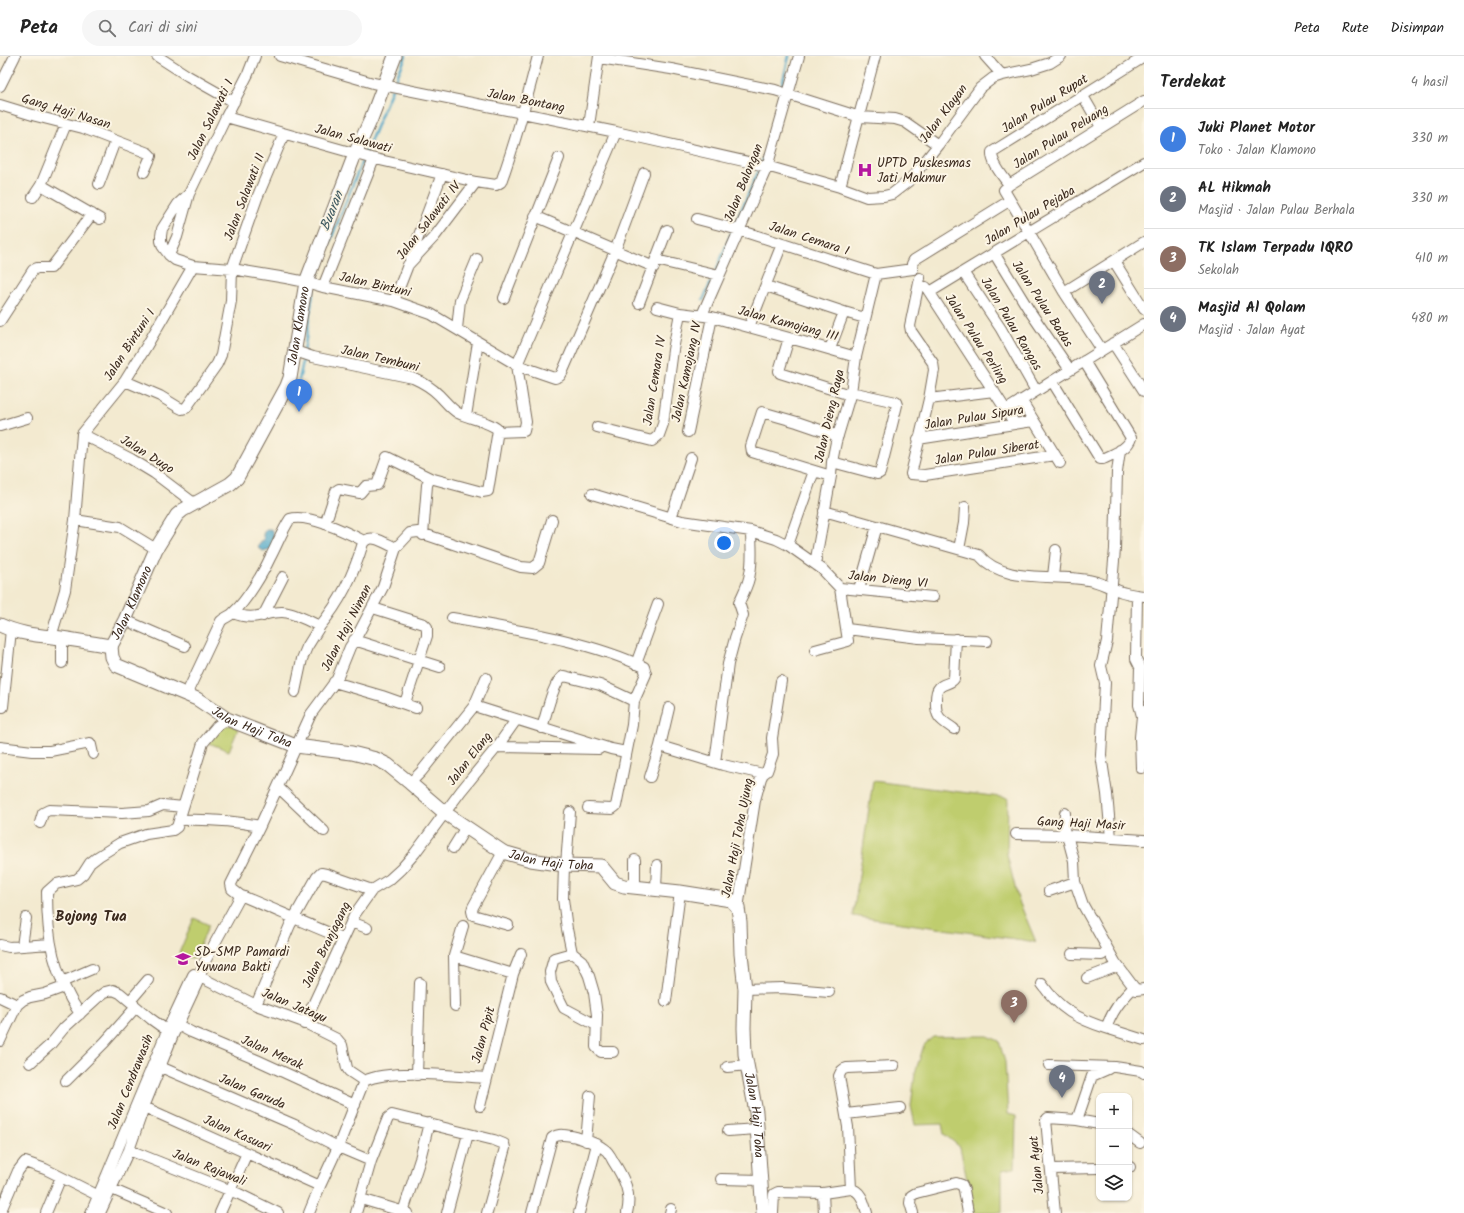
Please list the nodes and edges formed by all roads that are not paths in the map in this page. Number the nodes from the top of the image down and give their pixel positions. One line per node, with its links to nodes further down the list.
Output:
1 (15, 56): 14 (street)
2 (157, 56): 19 (street)
3 (255, 56): 19 (street, Jalan Salawati I)
4 (280, 56): 15 (street, Jalan Bontang)
5 (396, 56): 15 (street, Jalan Klamono)
6 (538, 56): 21 (street)
7 (799, 56): 16 (street, Jalan Balongan)
8 (875, 56): 23 (street)
9 (985, 56): 13 (street)
10 (1061, 56): 13 (street, Jalan Klayan)
11 (599, 57): 16 (street); 25 (street)
12 (1144, 57): 17 (street, Jalan Pulau Rupat)
13 (1002, 75): 30 (street, Jalan Klayan)
14 (0, 86)
15 (390, 87): 21 (street, Jalan Bontang); 31 (street, Jalan Klamono)
16 (782, 92): 23 (street); 35 (street, Jalan Balongan)
17 (1083, 96): 26 (street); 42 (street, Jalan Pulau Rupat)
18 (1144, 100): 26 (street, Jalan Pulau Peluang)
19 (234, 102): 22 (street, Jalan Salawati I)
20 (0, 105): 24 (street, Gang Haji Nasan)
21 (523, 114): 25 (street, Jalan Bontang); 39 (street, Jalan Salawati IV)
22 (226, 117): 28 (street, Jalan Salawati); 44 (street, Jalan Salawati I)
23 (860, 117): 30 (street); 43 (street)
24 (66, 124): 29 (street, Gang Haji Nasan); 41 (street)
25 (589, 126): 27 (street, Jalan Bontang)
26 (1101, 127): 42 (street, Jalan Pulau Peluang)
27 (616, 132): 35 (street, Jalan Bontang); 52 (street)
28 (284, 134): 31 (street, Jalan Salawati); 63 (street, Jalan Salawati II)
29 (115, 141): 36 (street, Gang Haji Nasan); 40 (street)
30 (938, 145): 43 (street, Jalan Klayan)
31 (358, 155): 32 (street, Jalan Salawati); 69 (street, Jalan Klamono)
32 (372, 158): 38 (street, Jalan Salawati); 69 (street)
33 (559, 158): 47 (street)
34 (1144, 162): 51 (street, Jalan Pulau Pejaba)
35 (762, 165): 43 (street, Jalan Klayan); 49 (street, Jalan Balongan)
36 (144, 172)
37 (644, 173): 55 (street)
38 (442, 174): 39 (street, Jalan Salawati); 61 (street)
39 (476, 182): 61 (street, Jalan Salawati IV)
40 (99, 184)
41 (41, 185): 45 (street); 82 (street)
42 (1008, 186): 46 (street, Jalan Pulau Peluang)
43 (840, 187)
44 (189, 194): 57 (street, Jalan Salawati I); 57 (street, Jalan Salawati I)
45 (33, 197)
46 (1009, 201): 51 (street); 64 (street)
47 (535, 216): 52 (street); 73 (street)
48 (698, 220): 49 (street, Jalan Cemara I)
49 (735, 229): 54 (street, Jalan Cemara I); 67 (street, Jalan Balongan)
50 (667, 230): 60 (street)
51 (1030, 232): 56 (street, Jalan Pulau Pejaba); 72 (street)
52 (574, 233): 55 (street); 94 (street)
53 (1144, 242): 59 (street)
54 (782, 244): 66 (street, Jalan Cemara I); 70 (street)
55 (615, 251): 60 (street); 94 (street, Jalan Bintuni)
56 (994, 253): 65 (street, Jalan Pulau Pejaba); 95 (street, Jalan Pulau Badas)
57 (169, 255): 62 (street)
58 (478, 259): 85 (street)
59 (1114, 261): 72 (street); 77 (street)
60 (655, 264): 67 (street); 75 (street)
61 (408, 265): 74 (street, Jalan Salawati IV)
62 (193, 266): 63 (street, Jalan Bintuni); 96 (street, Jalan Bintuni I)
63 (232, 269): 69 (street, Jalan Bintuni); 96 (street, Jalan Salawati II)
64 (913, 269): 66 (street, Jalan Cemara I); 68 (street, Jalan Pulau Perling)
65 (963, 272): 71 (street, Jalan Pulau Pejaba); 99 (street, Jalan Pulau Rangas)
66 (876, 274): 81 (street, Jalan Dieng Raya)
67 (716, 275): 80 (street, Jalan Balongan)
68 (920, 278): 71 (street, Jalan Pulau Perling); 102 (street)
69 (315, 285): 74 (street, Jalan Bintuni); 91 (street, Jalan Klamono)
70 (766, 286): 78 (street); 84 (street)
71 (930, 292): 98 (street, Jalan Pulau Perling)
72 (1064, 292): 90 (street)
73 (504, 298)
74 (394, 301): 85 (street, Jalan Bintuni)
75 (640, 303)
76 (657, 307): 79 (street, Jalan Kamojang III)
77 (1144, 309)
78 (844, 312): 81 (street); 89 (street)
79 (680, 313): 80 (street, Jalan Kamojang III); 110 (street, Jalan Cemara IV)
80 (707, 316): 84 (street, Jalan Kamojang III); 112 (street, Jalan Kamojang IV)
81 (865, 318): 92 (street, Jalan Dieng Raya)
82 (0, 320)
83 (1144, 324): 88 (street)
84 (749, 327): 86 (street, Jalan Kamojang III)
85 (457, 329): 87 (street, Jalan Bintuni)
86 (789, 338): 89 (street, Jalan Kamojang III); 101 (street)
87 (478, 342): 94 (street, Jalan Bintuni); 105 (street)
88 (1113, 343): 90 (street); 100 (street)
89 (830, 349): 92 (street, Jalan Kamojang III)
90 (1102, 350): 93 (street)
91 (302, 353): 105 (street, Jalan Tembuni); 123 (street, Jalan Klamono)
92 (856, 357): 101 (street, Jalan Dieng Raya)
93 (1084, 361): 95 (street); 116 (street)
94 (517, 364): 111 (street, Jalan Tembuni)
95 (1070, 370): 97 (street)
96 (124, 381): 113 (street, Jalan Bintuni I)
97 (1052, 381): 99 (street); 116 (street)
98 (994, 391): 102 (street); 104 (street, Jalan Pulau Perling)
99 (1036, 391): 103 (street)
100 (1144, 391)
101 (850, 394): 114 (street, Jalan Dieng Raya); 118 (street)
102 (929, 399): 115 (street)
103 (1021, 400): 104 (street); 107 (street, Jalan Pulau Siberat)
104 (1006, 410): 108 (street, Jalan Pulau Perling)
105 (466, 416): 111 (street, Jalan Tembuni)
106 (27, 418): 109 (street)
107 (1033, 421): 108 (street, Jalan Pulau Sipura); 115 (street, Jalan Pulau Siberat)
108 (1015, 424): 115 (street, Jalan Pulau Sipura)
109 (0, 426)
110 (597, 427)
111 (496, 429): 121 (street)
112 (688, 432)
113 (82, 434): 123 (street, Jalan Dugo); 127 (street)
114 (838, 436): 118 (street, Jalan Dieng Raya); 119 (street)
115 (918, 440)
116 (1120, 450): 142 (street)
117 (691, 458): 126 (street)
118 (832, 462): 120 (street, Jalan Dieng Raya)
119 (814, 471): 120 (street); 134 (street)
120 (831, 476): 125 (street, Jalan Dieng Raya)
121 (430, 478): 129 (street); 132 (street)
122 (592, 494): 126 (street)
123 (195, 504): 136 (street, Jalan Klamono)
124 (965, 507): 137 (street)
125 (824, 511): 130 (street); 139 (street, Jalan Dieng Raya)
126 (671, 518): 131 (street)
127 (75, 520): 136 (street); 156 (street)
128 (552, 520): 132 (street)
129 (325, 524): 133 (street); 149 (street)
130 (877, 526): 137 (street); 144 (street)
131 (751, 531): 134 (street); 190 (street)
132 (423, 535): 135 (street, Jalan Haji Niman)
133 (364, 541): 135 (street); 153 (street)
134 (788, 545): 139 (street)
135 (396, 548): 148 (street, Jalan Haji Niman)
136 (156, 549): 152 (street, Jalan Klamono)
137 (959, 550): 140 (street)
138 (1056, 550): 140 (street)
139 (815, 564): 143 (street)
140 (1053, 576): 142 (street)
141 (283, 577): 150 (street)
142 (1111, 587): 145 (street); 208 (street)
143 (840, 588): 144 (street, Jalan Dieng VI); 155 (street)
144 (860, 589): 146 (street, Jalan Dieng VI)
145 (1141, 595): 178 (street)
146 (933, 598)
147 (658, 604): 165 (street)
148 (373, 608): 158 (street, Jalan Haji Niman); 163 (street)
149 (233, 613): 150 (street); 171 (street)
150 (263, 616): 153 (street)
151 (452, 618): 165 (street)
152 (125, 620): 160 (street, Jalan Klamono); 161 (street)
153 (320, 626): 170 (street)
154 (5, 628): 156 (street); 175 (street)
155 (847, 629): 157 (street); 162 (street)
156 (57, 638): 160 (street); 164 (street)
157 (956, 639): 159 (street); 182 (street)
158 (354, 640): 163 (street); 169 (street, Jalan Haji Niman)
159 (988, 641)
160 (111, 646): 171 (street, Jalan Haji Toha)
161 (185, 646)
162 (815, 650)
163 (420, 660): 166 (street); 173 (street)
164 (62, 663)
165 (636, 664): 172 (street)
166 (440, 667)
167 (486, 678): 174 (street)
168 (781, 681): 192 (street, Jalan Haji Toha Ujung)
169 (334, 682): 173 (street); 183 (street, Jalan Haji Niman)
170 (294, 692)
171 (186, 694): 179 (street, Jalan Haji Toha)
172 (634, 701): 181 (street); 188 (street)
173 (405, 703): 176 (street)
174 (474, 706): 180 (street); 194 (street)
175 (3, 707)
176 (416, 708)
177 (669, 708): 184 (street)
178 (1143, 713): 191 (street)
179 (227, 719): 183 (street, Jalan Haji Toha); 196 (street)
180 (516, 720): 181 (street); 186 (street, Jalan Elang)
181 (542, 728): 187 (street)
182 (954, 729)
183 (296, 746): 194 (street, Jalan Haji Toha); 195 (street, Jalan Haji Niman)
184 (660, 746): 190 (street); 193 (street)
185 (0, 747): 189 (street)
186 (497, 747): 187 (street); 199 (street, Jalan Elang)
187 (611, 750): 188 (street)
188 (626, 752): 197 (street)
189 (93, 754)
190 (715, 762): 192 (street)
191 (1141, 768)
192 (763, 774): 222 (street, Jalan Haji Toha Ujung)
193 (650, 777)
194 (410, 783): 199 (street, Jalan Haji Toha)
195 (278, 787): 203 (street, Jalan Haji Niman); 205 (street)
196 (183, 807): 201 (street); 202 (street)
197 (588, 808)
198 (570, 812): 214 (street)
199 (445, 813): 204 (street, Jalan Haji Toha); 218 (street, Jalan Branjagang)
200 (1065, 813): 207 (street)
201 (180, 820): 203 (street); 230 (street)
202 (40, 823)
203 (260, 826): 221 (street, Jalan Haji Niman)
204 (466, 827): 210 (street); 211 (street, Jalan Haji Toha)
205 (324, 831)
206 (1016, 834): 207 (street, Gang Haji Masir)
207 (1065, 835): 208 (street, Gang Haji Masir); 215 (street)
208 (1111, 838): 209 (street, Gang Haji Masir)
209 (1144, 840)
210 (453, 848)
211 (503, 852): 214 (street, Jalan Haji Toha); 226 (street)
212 (635, 860): 216 (street)
213 (657, 865): 217 (street)
214 (565, 866): 216 (street, Jalan Haji Toha); 234 (street)
215 (1075, 882): 219 (street); 233 (street)
216 (635, 887): 217 (street, Jalan Haji Toha)
217 (656, 889): 220 (street, Jalan Haji Toha)
218 (372, 890): 224 (street); 225 (street, Jalan Branjagang)
219 (1049, 891)
220 (680, 892): 222 (street, Jalan Haji Toha); 252 (street)
221 (240, 896): 224 (street); 241 (street, Jalan Cendrawasih)
222 (738, 908): 248 (street, Jalan Haji Toha)
223 (26, 918): 232 (street)
224 (294, 919): 229 (street); 254 (street)
225 (351, 922): 228 (street); 229 (street, Jalan Branjagang)
226 (508, 925)
227 (463, 926): 237 (street)
228 (367, 928)
229 (342, 938): 258 (street, Jalan Branjagang)
230 (50, 944): 232 (street); 245 (street)
231 (0, 945): 232 (street)
232 (22, 946)
233 (1108, 950): 236 (street); 238 (street)
234 (572, 953): 260 (street); 260 (street)
235 (521, 954): 240 (street, Jalan Pipit)
236 (1072, 954)
237 (454, 956): 240 (street); 256 (street)
238 (1118, 966): 242 (street); 247 (street)
239 (92, 969): 245 (street)
240 (514, 974): 275 (street, Jalan Pipit)
241 (197, 975): 254 (street, Jalan Jatayu); 259 (street, Jalan Cendrawasih); 262 (street, Jalan Cendrawasih)
242 (1087, 978)
243 (148, 980): 253 (street)
244 (420, 983): 274 (street)
245 (63, 984): 255 (street); 257 (street)
246 (1042, 984): 261 (street)
247 (1134, 987): 249 (street); 261 (street)
248 (745, 989): 250 (street); 268 (street, Jalan Haji Toha)
249 (1144, 989)
250 (829, 992)
251 (0, 998): 255 (street)
252 (666, 1001)
253 (133, 1004): 257 (street); 262 (street); 276 (street)
254 (256, 1004): 258 (street, Jalan Jatayu)
255 (17, 1005): 264 (street)
256 (455, 1006)
257 (80, 1014): 266 (street)
258 (304, 1024): 277 (street, Jalan Jatayu)
259 (178, 1025): 262 (street, Jalan Cendrawasih); 279 (street, Jalan Merak)
260 (596, 1025): 265 (street)
261 (1106, 1028): 263 (street)
262 (170, 1033): 267 (street, Jalan Cendrawasih)
263 (1144, 1040)
264 (0, 1041)
265 (613, 1052)
266 (30, 1063)
267 (157, 1065): 281 (street, Jalan Cendrawasih); 294 (street, Jalan Garuda); 304 (street, Jalan Cendrawasih)
268 (748, 1065): 271 (street); 287 (street, Jalan Haji Toha)
269 (1049, 1065): 272 (street)
270 (894, 1066): 283 (street)
271 (727, 1067)
272 (1115, 1067): 273 (street); 284 (street)
273 (1143, 1070)
274 (417, 1075): 275 (street, Jalan Pipit); 277 (street, Jalan Pipit)
275 (487, 1078): 280 (street)
276 (66, 1080)
277 (364, 1081): 279 (street)
278 (590, 1096): 291 (street)
279 (355, 1105): 294 (street)
280 (480, 1106)
281 (144, 1108): 295 (street, Jalan Cendrawasih); 296 (street, Jalan Kasuari)
282 (900, 1108): 283 (street)
283 (846, 1114): 305 (street)
284 (1077, 1120): 286 (street, Jalan Ayat); 299 (street, Jalan Ayat)
285 (429, 1123): 289 (street); 297 (street); 310 (street)
286 (1096, 1123)
287 (757, 1129): 288 (street); 302 (street, Jalan Haji Toha)
288 (728, 1131)
289 (468, 1134): 320 (street); 321 (street)
290 (1132, 1137): 292 (street)
291 (586, 1141): 293 (street); 322 (street)
292 (1140, 1142)
293 (597, 1144): 323 (street); 324 (street)
294 (338, 1147): 297 (street, Jalan Garuda); 303 (street)
295 (129, 1150): 304 (street, Jalan Cendrawasih); 306 (street, Jalan Rajawali)
296 (247, 1153): 303 (street, Jalan Kasuari); 306 (street)
297 (371, 1161): 309 (street)
298 (1096, 1168): 299 (street)
299 (1051, 1169): 331 (street, Jalan Ayat)
300 (61, 1177): 308 (street); 311 (street); 312 (street)
301 (721, 1179): 302 (street)
302 (761, 1180): 325 (street, Jalan Haji Toha)
303 (320, 1186): 318 (street)
304 (107, 1188): 308 (street, Jalan Cendrawasih); 314 (street, Jalan Cendrawasih); 315 (street)
305 (852, 1189): 307 (street); 328 (street)
306 (231, 1191): 316 (street); 317 (street, Jalan Rajawali)
307 (824, 1193): 326 (street); 327 (street)
308 (99, 1196): 313 (street, Jalan Cendrawasih)
309 (361, 1199): 310 (street); 319 (street)
310 (406, 1212)
311 (0, 1213)
312 (46, 1213)
313 (91, 1213)
314 (100, 1213)
315 (167, 1213)
316 (220, 1213)
317 (278, 1213)
318 (309, 1213)
319 (356, 1213)
320 (447, 1213)
321 (487, 1213)
322 (532, 1213)
323 (579, 1213)
324 (627, 1213)
325 (763, 1213)
326 (773, 1213)
327 (824, 1213)
328 (867, 1213)
329 (913, 1213): 330 (street)
330 (968, 1213)
331 (1055, 1213)

